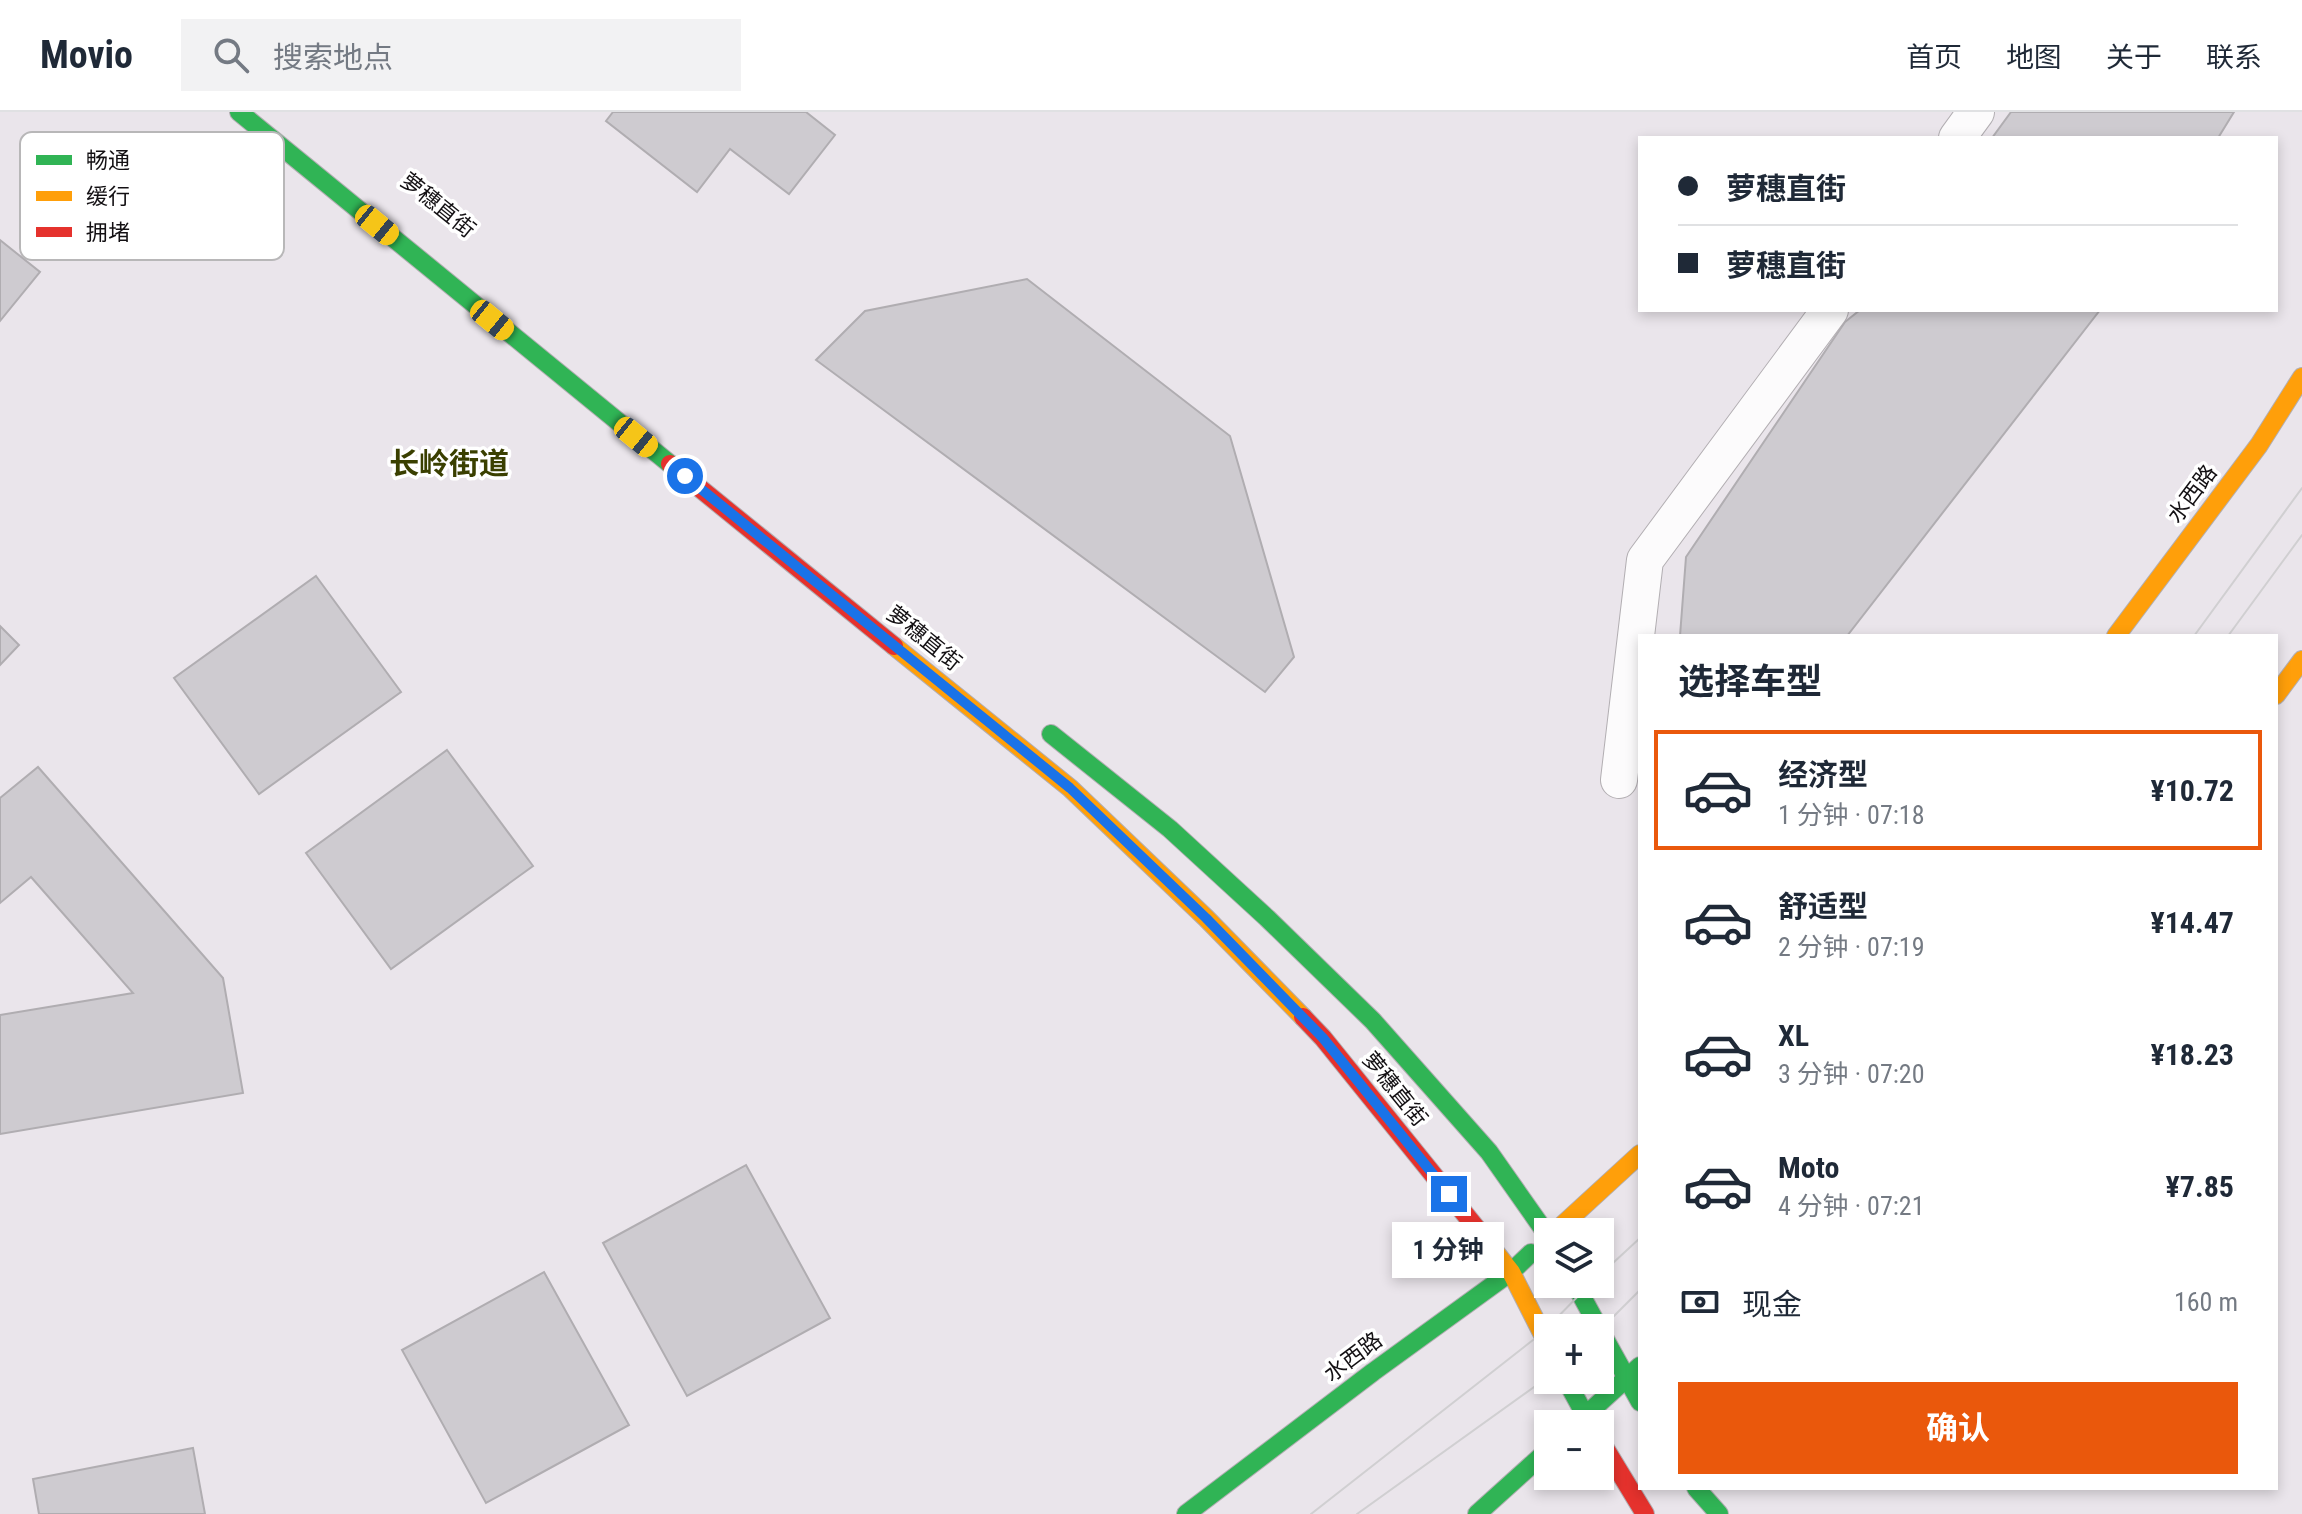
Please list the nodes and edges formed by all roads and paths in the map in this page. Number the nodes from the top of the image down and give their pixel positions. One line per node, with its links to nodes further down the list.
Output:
1 (239, 112): 3 (street, 萝穗直街)
2 (1976, 112): 4 (street)
3 (263, 132)
4 (1958, 136)
5 (284, 149): 17 (street, 萝穗直街)
6 (1829, 312): 12 (street)
7 (2302, 377): 8 (street, 水西路)
8 (2117, 634)
9 (2302, 660): 10 (street)
10 (2278, 692)
11 (1033, 720): 14 (street, 萝穗直街)
12 (1619, 780)
13 (1638, 1156): 15 (street)
14 (1535, 1218)
15 (1570, 1218)
16 (1534, 1250): 17 (street, 水西路)
17 (1511, 1272): 18 (street, 萝穗直街); 26 (street, 水西路)
18 (1534, 1317)
19 (1614, 1348): 20 (street)
20 (1633, 1373): 21 (street); 22 (street)
21 (1638, 1394)
22 (1595, 1410)
23 (1534, 1463): 27 (street)
24 (1614, 1463): 28 (street)
25 (1698, 1490): 29 (street)
26 (1186, 1514)
27 (1477, 1514)
28 (1645, 1514)
29 (1719, 1514)

